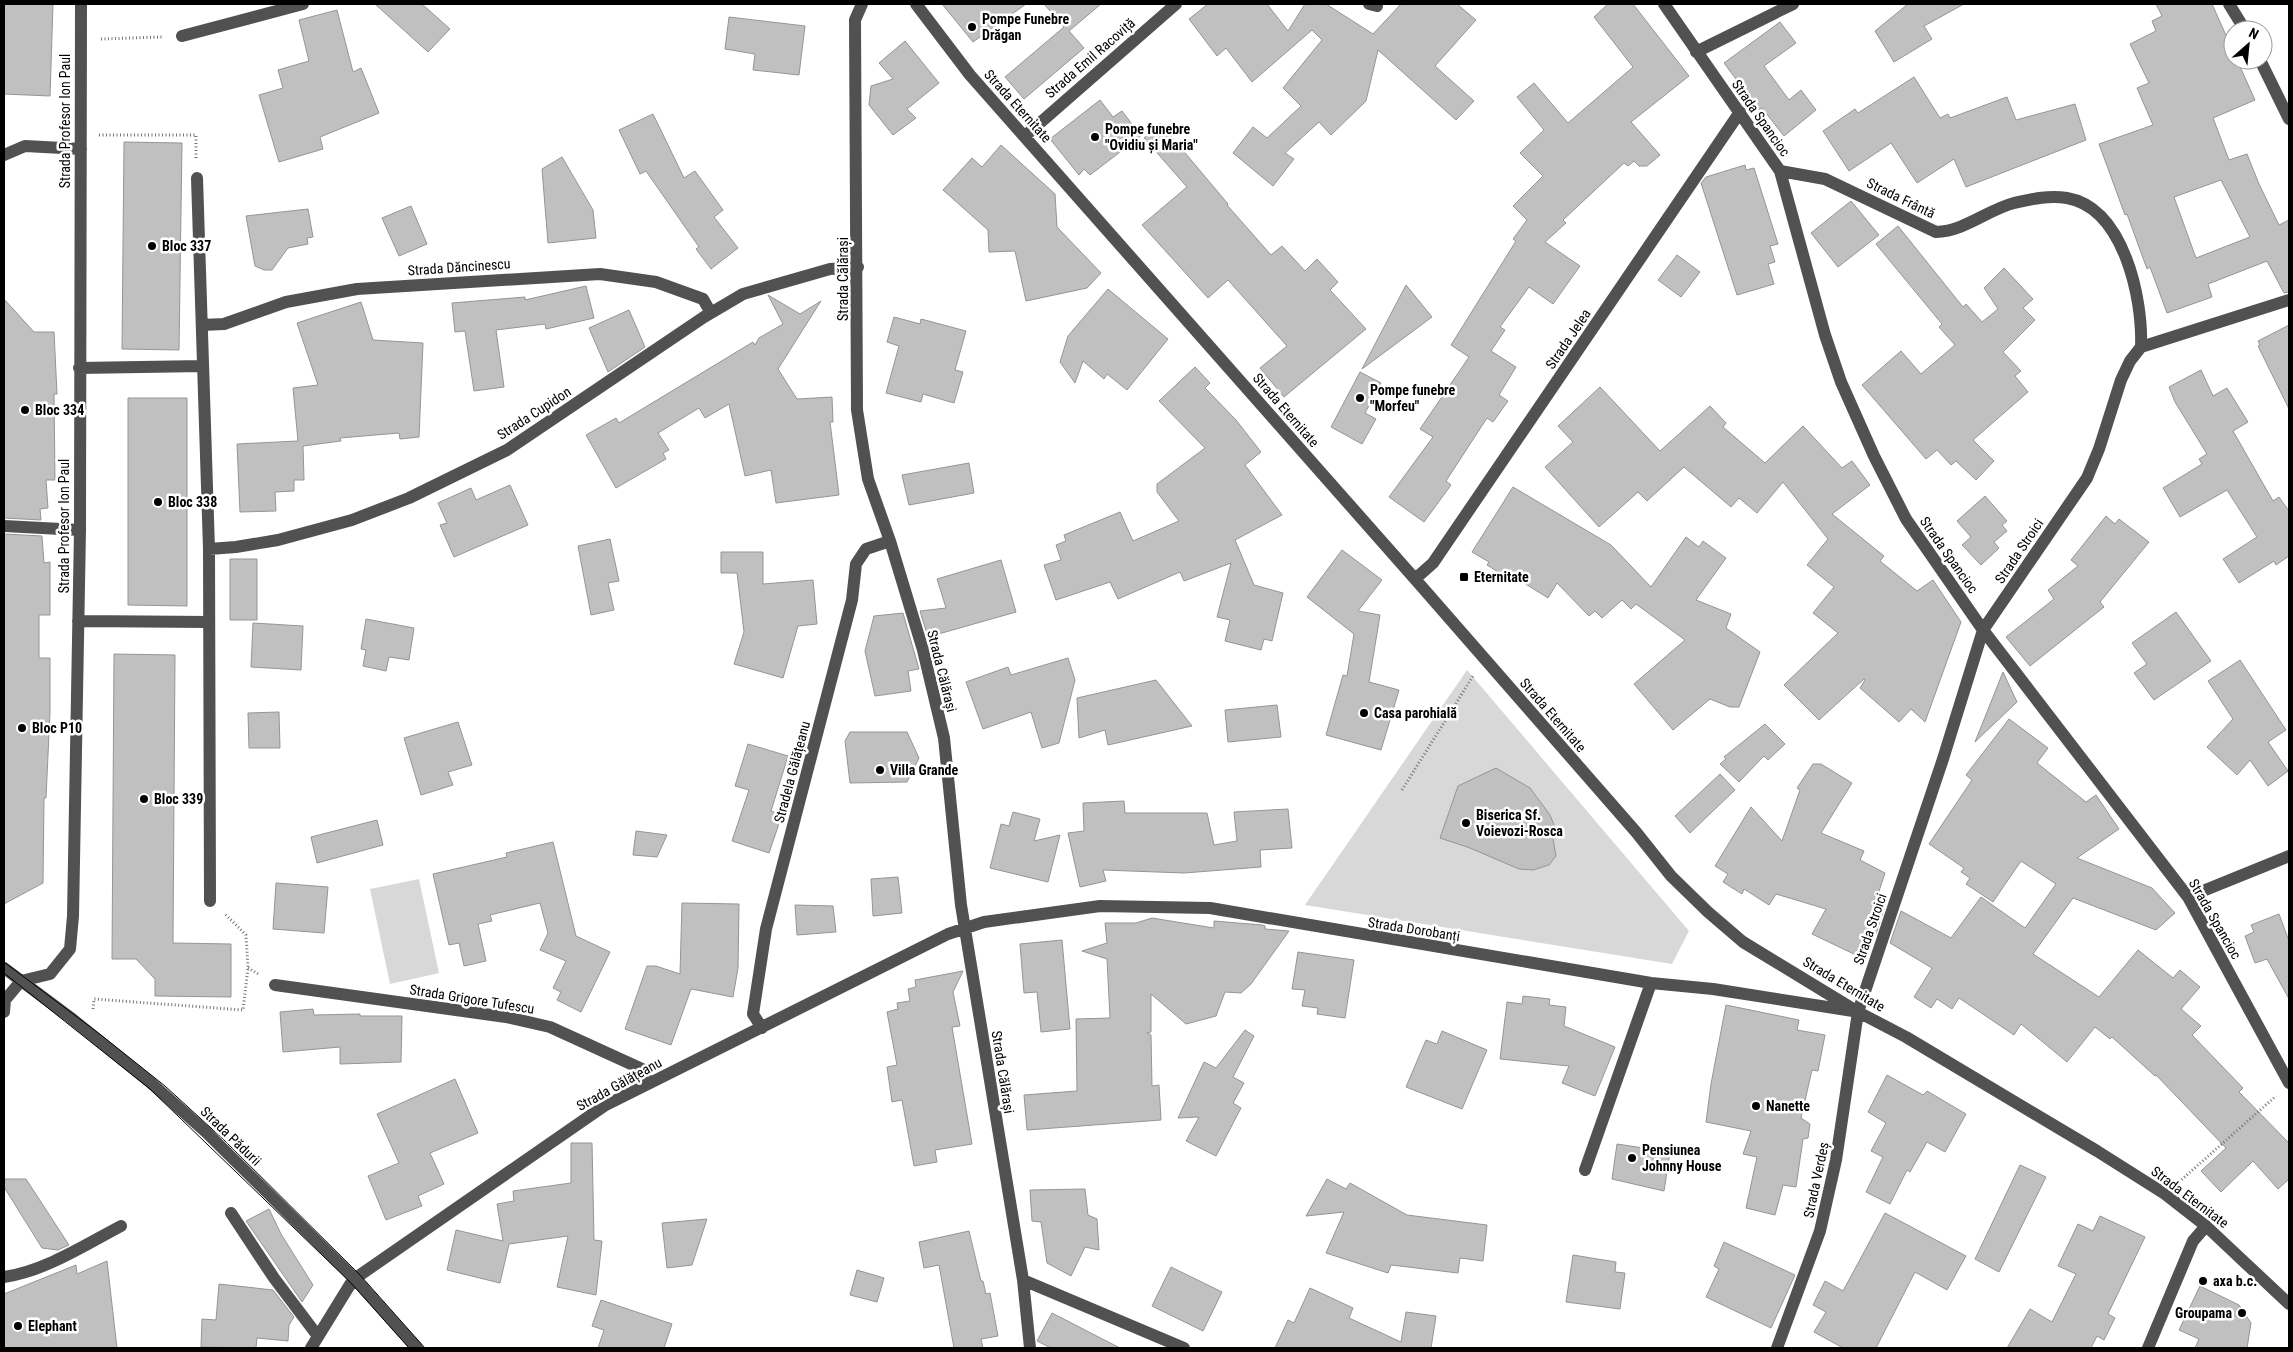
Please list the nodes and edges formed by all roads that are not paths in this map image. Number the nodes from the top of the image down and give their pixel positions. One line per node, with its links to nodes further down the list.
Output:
1 (81, 4): 16 (street, Strada Profesor Ion Paul)
2 (302, 4): 10 (street)
3 (862, 4): 20 (street, Strada Călărași)
4 (916, 4): 15 (street, Strada Eternitate)
5 (1176, 4): 15 (street, Strada Emil Racoviță)
6 (1664, 4): 11 (street, Strada Spancioc)
7 (1793, 4): 11 (street)
8 (2229, 4): 9 (street)
9 (2239, 20)
10 (182, 36)
11 (1696, 52): 13 (street, Strada Spancioc)
12 (2265, 70): 14 (street)
13 (1740, 112): 18 (street, Strada Spancioc); 31 (street, Strada Jelea)
14 (2289, 119)
15 (1025, 136): 31 (street, Strada Eternitate)
16 (81, 149): 17 (street); 26 (street, Strada Profesor Ion Paul)
17 (4, 155)
18 (1780, 171): 24 (street, Strada Frântă); 34 (street, Strada Spancioc)
19 (197, 178): 23 (street)
20 (858, 267): 22 (street, Strada Cupidon); 29 (street, Strada Călărași)
21 (2289, 300): 24 (street)
22 (711, 314): 23 (street, Strada Dăncinescu); 30 (street, Strada Cupidon)
23 (202, 325): 25 (street)
24 (2141, 347): 34 (street, Strada Stroici)
25 (203, 366): 26 (street); 30 (street)
26 (79, 368): 28 (street, Strada Profesor Ion Paul)
27 (4, 526): 28 (street)
28 (80, 530): 32 (street, Strada Profesor Ion Paul)
29 (890, 541): 38 (street, Strada Călărași); 45 (street, Stradela Gălățeanu)
30 (209, 548): 33 (street)
31 (1415, 579): 44 (street, Strada Eternitate)
32 (78, 621): 33 (street); 40 (street, Strada Profesor Ion Paul)
33 (208, 622): 37 (street)
34 (1983, 630): 36 (street, Strada Spancioc); 44 (street, Strada Stroici)
35 (2289, 856): 36 (street)
36 (2188, 897): 47 (street, Strada Spancioc)
37 (210, 901)
38 (966, 930): 41 (street, Strada Dorobanți); 45 (street, Strada Gălățeanu); 54 (street, Strada Călărași)
39 (4, 968): 40 (street, Strada Pădurii)
40 (21, 981): 43 (street); 53 (street, Strada Pădurii)
41 (1651, 983): 44 (street, Strada Dorobanți); 48 (street)
42 (275, 986): 46 (street, Strada Grigore Tufescu)
43 (4, 1012)
44 (1858, 1012): 51 (street, Strada Eternitate); 61 (street, Strada Verdeș)
45 (762, 1028): 46 (street, Strada Gălățeanu)
46 (648, 1083): 53 (street, Strada Gălățeanu)
47 (2286, 1087)
48 (1585, 1170)
49 (231, 1213): 56 (street)
50 (121, 1226): 52 (street)
51 (2206, 1226): 55 (street, Strada Eternitate); 62 (street)
52 (4, 1277)
53 (355, 1279): 56 (street, Strada Gălățeanu); 58 (street, Strada Pădurii)
54 (1023, 1280): 59 (street, Strada Călărași); 60 (street)
55 (2289, 1304)
56 (317, 1335): 57 (street, Strada Gălățeanu)
57 (311, 1348)
58 (417, 1348)
59 (1030, 1348)
60 (1184, 1348)
61 (1778, 1348)
62 (2148, 1348)

